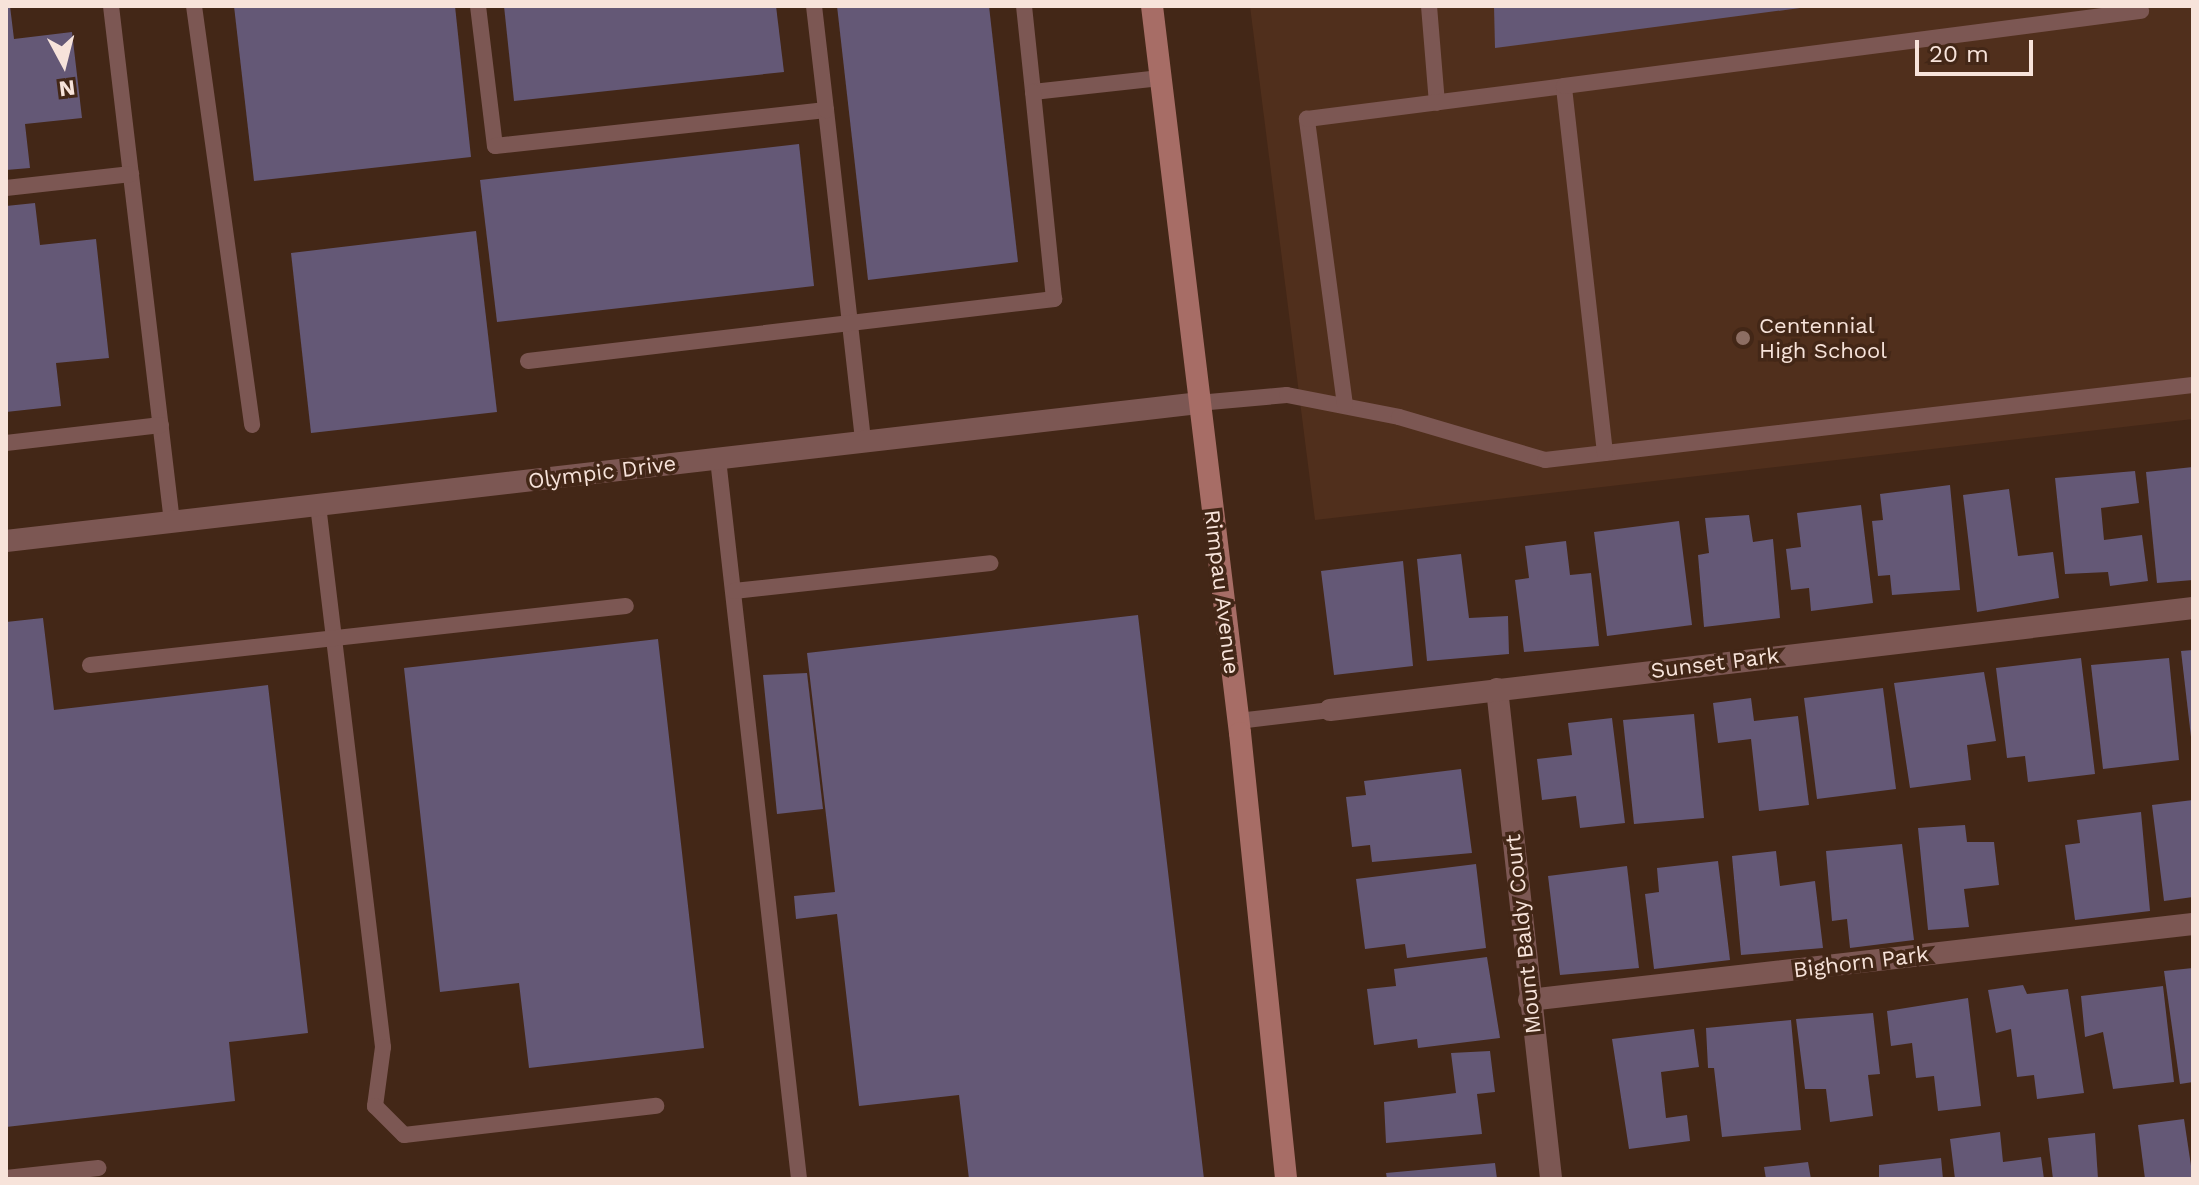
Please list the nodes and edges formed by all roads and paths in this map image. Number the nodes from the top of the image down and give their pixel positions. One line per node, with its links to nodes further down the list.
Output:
1 (111, 6): 14 (lane)
2 (194, 6): 22 (lane)
3 (478, 6): 13 (lane)
4 (814, 6): 13 (lane)
5 (1024, 6): 11 (lane)
6 (1152, 6): 9 (main road, Rimpau Avenue)
7 (1429, 6): 12 (lane)
8 (2141, 11): 10 (lane)
9 (1160, 78): 11 (lane); 19 (main road, Rimpau Avenue)
10 (1564, 86): 12 (lane); 25 (lane)
11 (1033, 92): 16 (lane)
12 (1437, 103): 20 (lane)
13 (826, 110): 16 (lane)
14 (131, 174): 15 (lane); 21 (lane)
15 (6, 188)
16 (850, 324): 17 (lane); 23 (lane)
17 (528, 361)
18 (2193, 385): 25 (lane)
19 (1198, 403): 20 (lane); 23 (street, Olympic Drive); 38 (main road, Rimpau Avenue)
20 (1345, 405): 25 (lane)
21 (161, 425): 24 (lane); 28 (lane)
22 (252, 425)
23 (863, 442): 26 (street, Olympic Drive)
24 (6, 443)
25 (1605, 453)
26 (718, 459): 27 (street, Olympic Drive); 31 (lane)
27 (318, 505): 28 (street, Olympic Drive); 34 (lane)
28 (172, 522): 29 (street, Olympic Drive)
29 (6, 541)
30 (990, 563): 31 (lane)
31 (734, 591): 44 (lane)
32 (626, 606): 34 (lane)
33 (2193, 608): 36 (street, Sunset Park)
34 (334, 635): 35 (lane); 41 (lane)
35 (90, 665)
36 (1497, 689): 37 (street, Sunset Park); 40 (street, Mount Baldy Court)
37 (1330, 710): 38 (lane, Sunset Park)
38 (1238, 721): 45 (main road, Rimpau Avenue)
39 (2193, 924): 40 (street, Bighorn Park)
40 (1529, 1000): 46 (street, Mount Baldy Court)
41 (656, 1106)
42 (98, 1168): 43 (lane)
43 (6, 1178)
44 (799, 1179)
45 (1286, 1179)
46 (1551, 1179)

